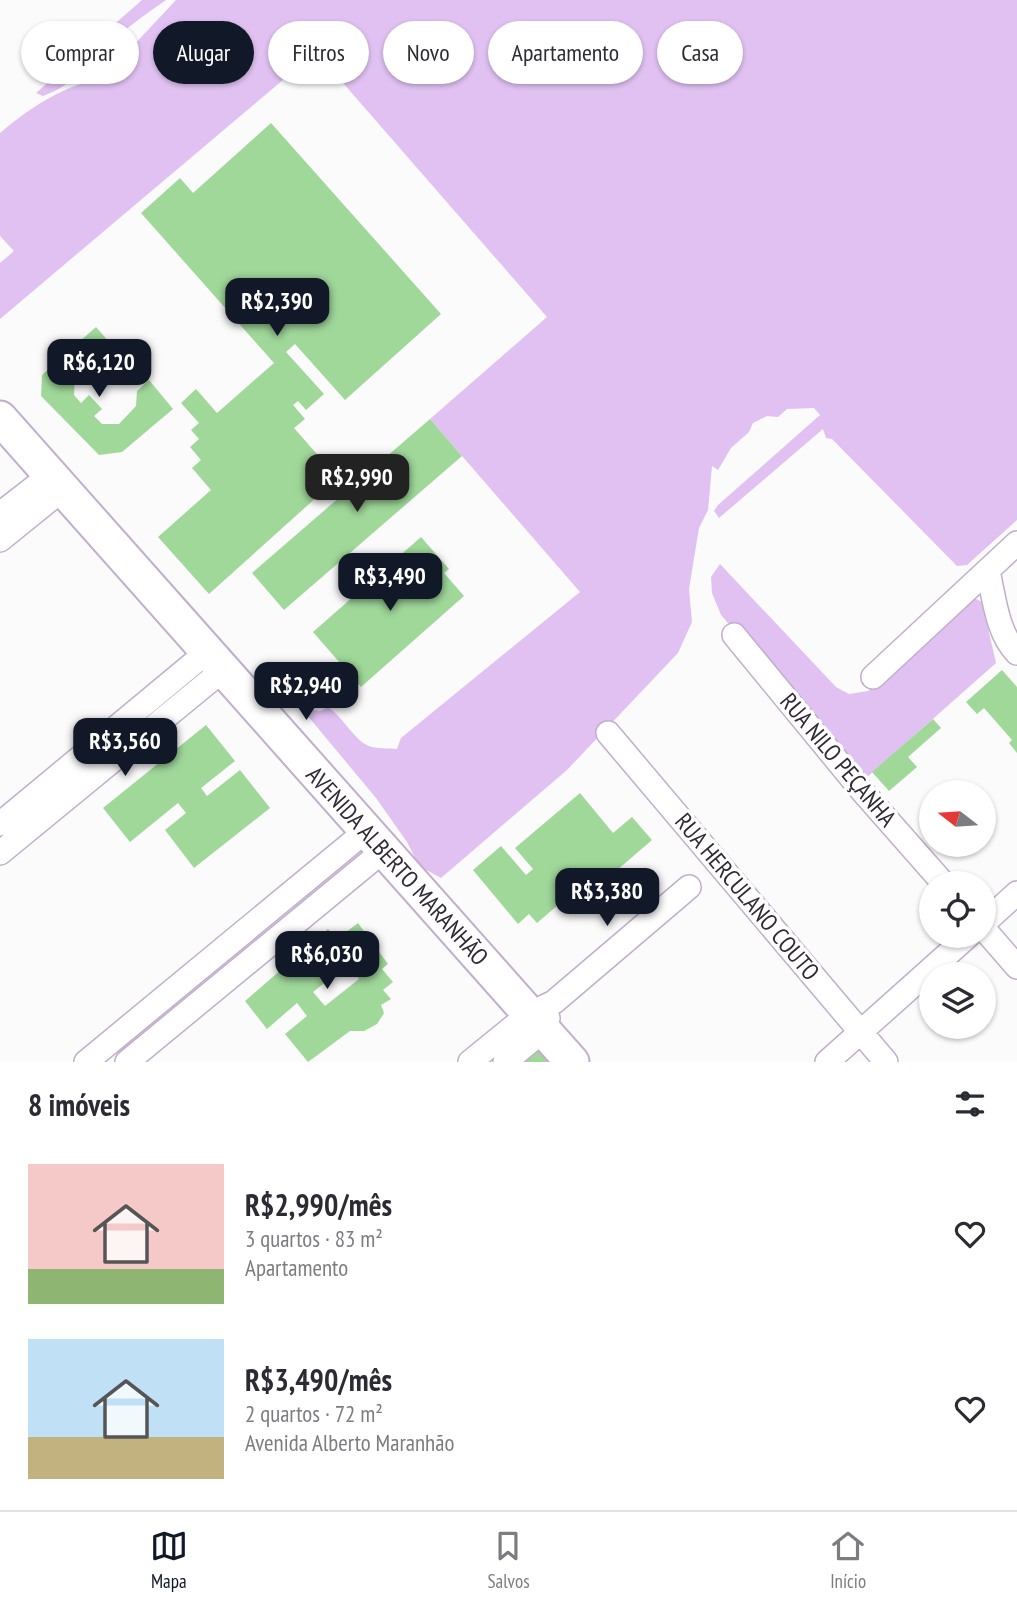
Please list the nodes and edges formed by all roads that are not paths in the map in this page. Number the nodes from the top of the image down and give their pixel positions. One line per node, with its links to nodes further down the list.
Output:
1 (0, 418): 2 (street, AVENIDA ALBERTO MARANHÃO)
2 (56, 482): 3 (street); 4 (street); 9 (street, AVENIDA ALBERTO MARANHÃO)
3 (0, 514)
4 (0, 540)
5 (1017, 543): 6 (street)
6 (988, 571): 8 (street); 10 (street)
7 (734, 635): 15 (street, RUA NILO PEÇANHA)
8 (1017, 653)
9 (215, 661): 12 (street); 13 (street, AVENIDA ALBERTO MARANHÃO); 14 (street)
10 (873, 677)
11 (608, 733): 23 (street, RUA HERCULANO COUTO)
12 (0, 824)
13 (375, 841): 22 (street, AVENIDA ALBERTO MARANHÃO); 24 (street); 25 (street)
14 (0, 853)
15 (933, 871)
16 (689, 887): 22 (street)
17 (1017, 893): 18 (street)
18 (996, 912)
19 (996, 943): 21 (street)
20 (954, 948): 23 (street)
21 (1017, 967)
22 (542, 1015): 26 (street); 27 (street); 28 (street, AVENIDA ALBERTO MARANHÃO)
23 (860, 1031): 29 (street); 30 (street, RUA HERCULANO COUTO)
24 (86, 1062)
25 (127, 1062)
26 (470, 1062)
27 (505, 1062)
28 (572, 1062)
29 (827, 1062)
30 (886, 1062)

